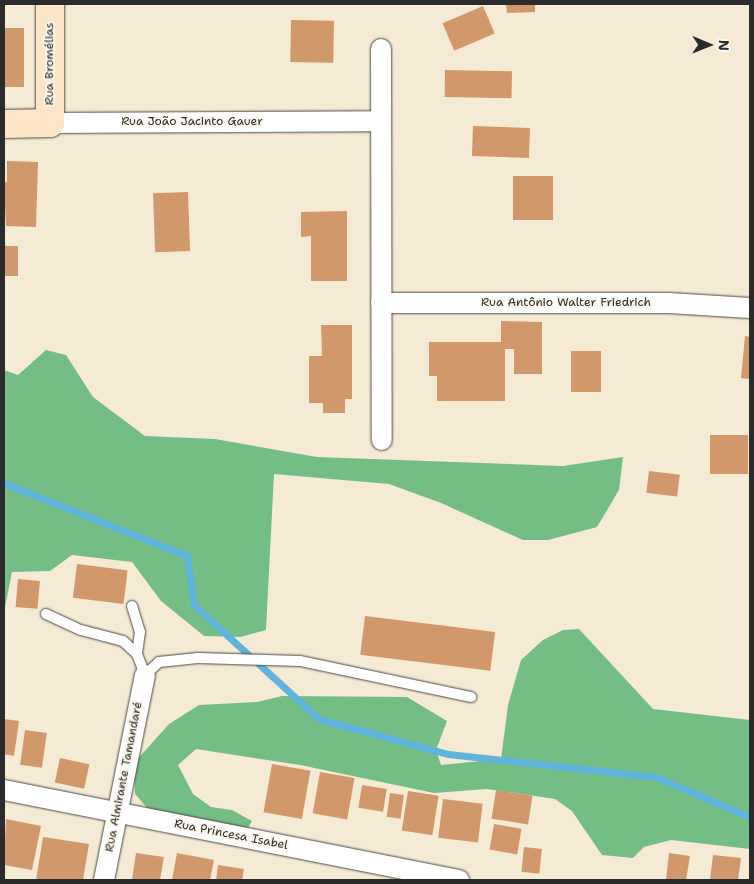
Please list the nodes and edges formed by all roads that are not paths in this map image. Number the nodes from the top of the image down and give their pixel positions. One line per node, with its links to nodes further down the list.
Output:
1 (50, 4): 4 (street, Rua Bromélias)
2 (381, 49): 3 (street)
3 (381, 121): 4 (street, Rua João Jacinto Gauer); 6 (street)
4 (50, 123): 5 (street, Rua João Jacinto Gauer)
5 (4, 124)
6 (381, 303): 7 (street, Rua Antônio Walter Friedrich); 8 (street)
7 (750, 308)
8 (382, 440)
9 (132, 606): 11 (lane)
10 (46, 614): 11 (lane)
11 (138, 654): 12 (lane)
12 (145, 675): 13 (lane); 15 (street, Rua Almirante Tamandaré)
13 (470, 697)
14 (4, 790): 15 (street, Rua Princesa Isabel)
15 (117, 812): 16 (street, Rua Almirante Tamandaré); 17 (street, Rua Princesa Isabel)
16 (104, 880)
17 (459, 880)

